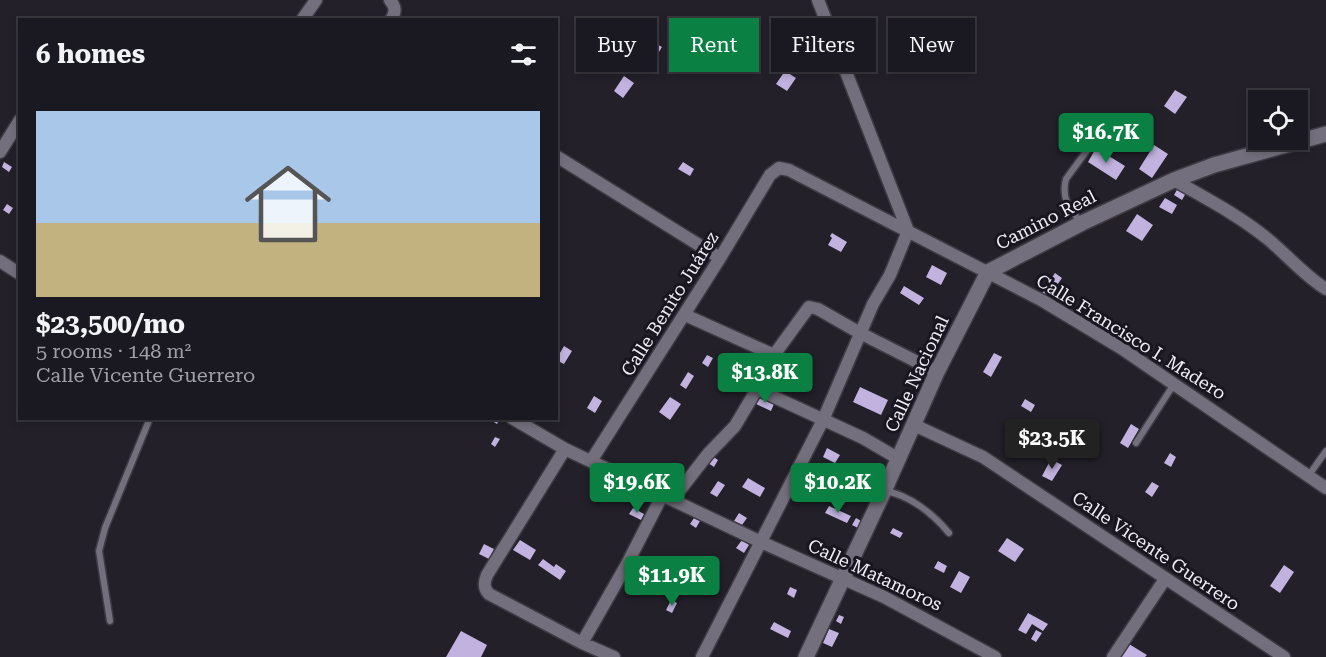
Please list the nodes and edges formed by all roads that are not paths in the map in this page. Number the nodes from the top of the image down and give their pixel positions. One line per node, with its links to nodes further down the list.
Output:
1 (316, 0): 4 (street)
2 (390, 0): 5 (street)
3 (818, 0): 14 (street)
4 (303, 18)
5 (392, 18)
6 (1110, 119): 13 (lane)
7 (18, 123): 9 (street)
8 (1326, 134): 12 (street, Camino Real)
9 (0, 152)
10 (558, 157): 15 (street)
11 (779, 168): 14 (street, Calle Francisco I. Madero); 15 (street, Calle Benito Juárez)
12 (1174, 180): 13 (street, Camino Real); 19 (street)
13 (1082, 223): 17 (street, Camino Real)
14 (908, 231): 17 (street, Calle Francisco I. Madero); 21 (street)
15 (720, 258): 20 (street, Calle Benito Juárez)
16 (0, 261): 18 (street)
17 (988, 272): 23 (street, Calle Nacional); 24 (street, Calle Francisco I. Madero)
18 (18, 273)
19 (1326, 289)
20 (685, 315): 22 (street); 34 (street, Calle Benito Juárez)
21 (860, 333): 22 (street); 23 (street); 28 (street)
22 (774, 355): 25 (street)
23 (937, 372): 29 (street, Calle Nacional)
24 (1174, 384): 30 (lane); 35 (street, Calle Francisco I. Madero)
25 (757, 389): 28 (street); 38 (street)
26 (149, 420): 43 (lane)
27 (516, 420): 31 (street, Calle Matamoros)
28 (823, 420): 33 (street); 40 (street)
29 (914, 425): 33 (street, Calle Nacional); 42 (street, Calle Vicente Guerrero)
30 (1136, 443)
31 (565, 449): 34 (street, Calle Matamoros); 44 (street)
32 (1326, 451): 35 (lane)
33 (899, 459): 37 (street, Calle Nacional)
34 (591, 461): 38 (street, Calle Matamoros)
35 (1309, 475): 36 (street, Calle Francisco I. Madero)
36 (1326, 488)
37 (884, 491): 39 (lane); 41 (street, Calle Nacional)
38 (668, 497): 40 (street, Calle Matamoros); 44 (street)
39 (949, 533)
40 (761, 542): 41 (street, Calle Matamoros); 46 (street)
41 (844, 579): 47 (street, Calle Nacional); 48 (street, Calle Matamoros)
42 (1165, 579): 49 (street); 50 (street, Calle Vicente Guerrero)
43 (110, 621)
44 (582, 643): 45 (street)
45 (614, 657)
46 (702, 657)
47 (806, 657)
48 (995, 657)
49 (1113, 657)
50 (1284, 657)

